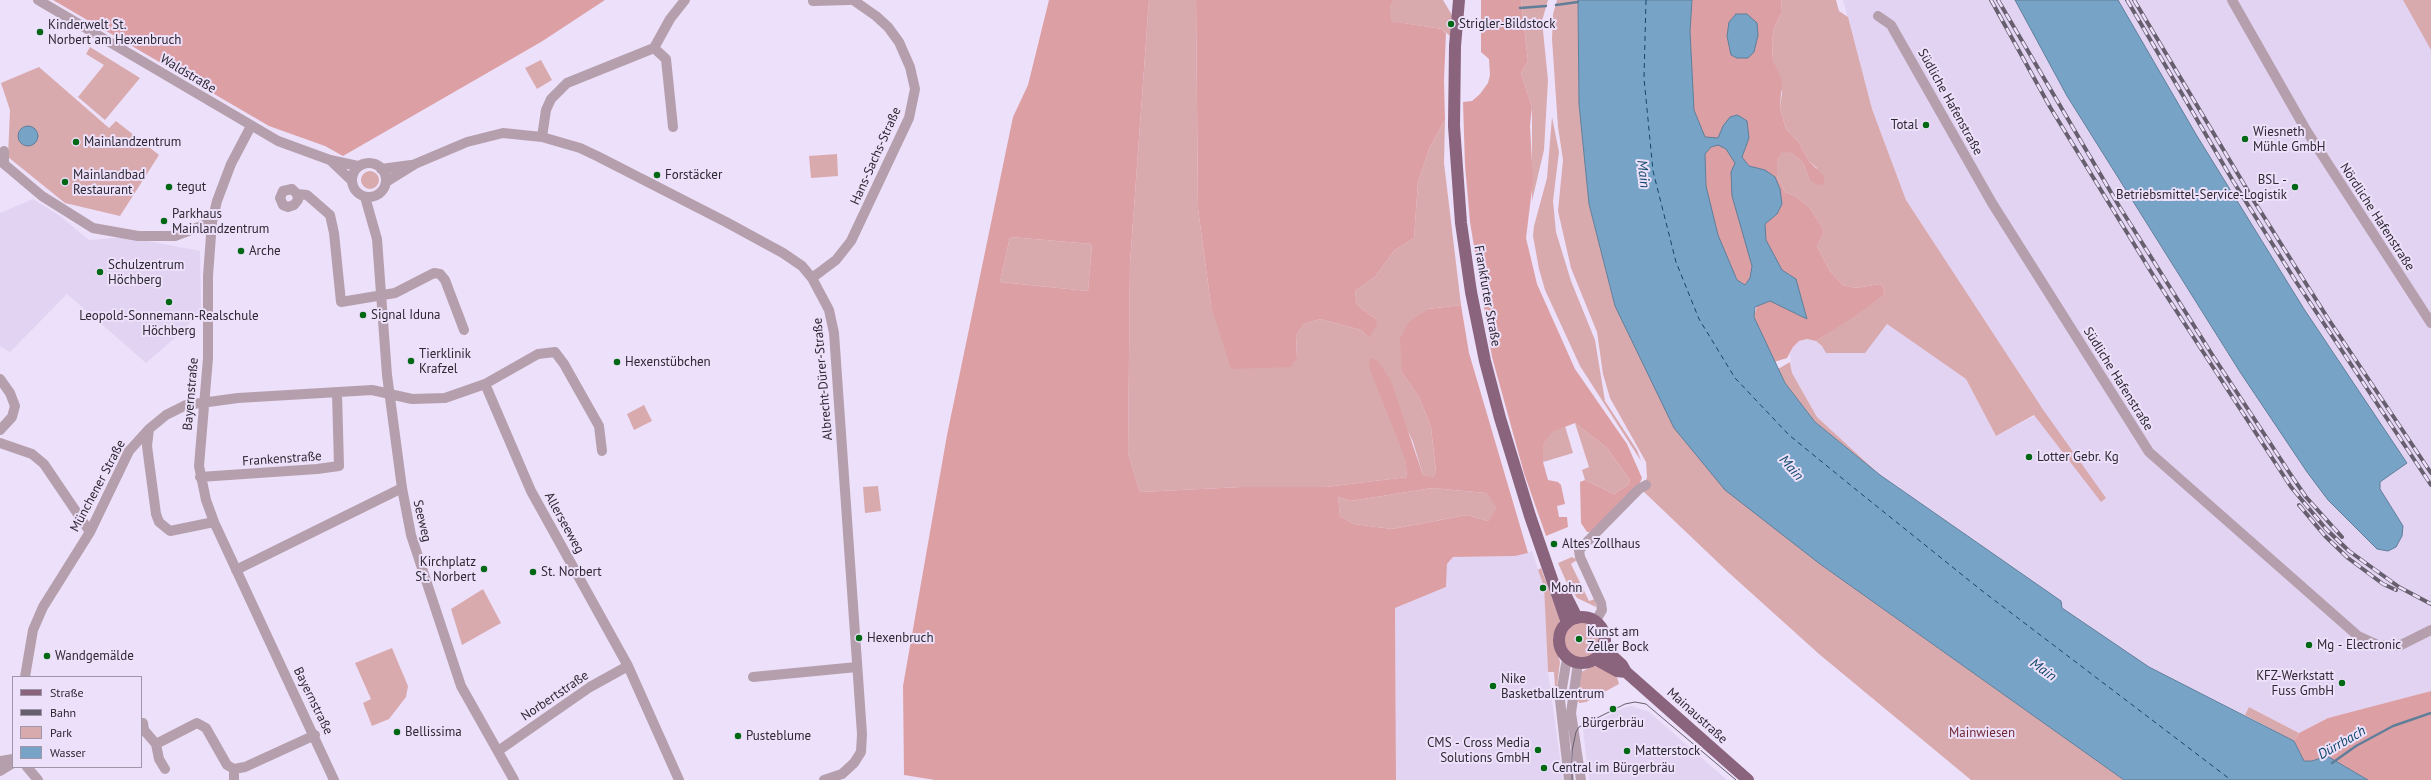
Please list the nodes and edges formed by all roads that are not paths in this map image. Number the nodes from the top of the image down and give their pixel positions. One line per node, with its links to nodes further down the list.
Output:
1 (38, 0): 10 (street, Waldstraße)
2 (685, 0): 9 (street)
3 (849, 0): 7 (street)
4 (853, 0): 25 (street, Hans-Sachs-Straße)
5 (1459, 0): 45 (main road, Frankfurter Straße)
6 (2232, 0): 27 (street, Nördliche Hafenstraße)
7 (813, 1)
8 (1878, 16): 46 (street, Südliche Hafenstraße)
9 (654, 48): 11 (street); 12 (street)
10 (251, 126): 14 (street, Waldstraße); 23 (street, Bayernstraße)
11 (673, 127)
12 (542, 137): 15 (street, Albrecht-Dürer-Straße); 25 (street, Albrecht-Dürer-Straße)
13 (4, 151): 23 (street)
14 (330, 160): 16 (street, Waldstraße); 18 (street, Waldstraße)
15 (415, 164): 17 (street, Albrecht-Dürer-Straße); 19 (street, Albrecht-Dürer-Straße)
16 (358, 166): 17 (street); 18 (street)
17 (381, 168): 19 (street)
18 (352, 181): 22 (street)
19 (386, 182): 21 (street)
20 (297, 194): 26 (street)
21 (376, 196): 22 (street); 24 (street, Seeweg)
22 (365, 197): 24 (street, Seeweg)
23 (212, 222): 33 (street, Bayernstraße)
24 (374, 224): 26 (street, Seeweg)
25 (812, 278): 51 (street, Albrecht-Dürer-Straße)
26 (380, 296): 28 (street); 32 (street, Seeweg)
27 (2431, 323)
28 (464, 330)
29 (0, 379): 35 (street)
30 (485, 384): 32 (street, Münchener Straße); 37 (street, Münchener Straße); 50 (street, Allerseeweg)
31 (337, 393): 32 (street, Münchener Straße); 33 (street, Münchener Straße); 38 (street, Frankenstraße)
32 (391, 394): 40 (street, Seeweg)
33 (204, 401): 34 (street, Münchener Straße); 38 (street, Bayernstraße)
34 (149, 429): 41 (street); 42 (street, Münchener Straße)
35 (0, 430)
36 (0, 443): 42 (street)
37 (602, 451)
38 (200, 477): 41 (street, Bayernstraße)
39 (1646, 485): 44 (street)
40 (402, 488): 43 (street); 58 (street, Seeweg)
41 (214, 522): 43 (street, Bayernstraße)
42 (90, 532): 53 (street, Münchener Straße)
43 (236, 570): 56 (street, Bayernstraße)
44 (1598, 618): 45 (main road); 47 (main road)
45 (1572, 620): 49 (main road)
46 (2431, 630)
47 (1604, 642): 48 (main road); 52 (main road, Mainaustraße)
48 (1595, 658): 49 (main road); 52 (main road, Mainaustraße)
49 (1574, 661): 72 (street); 73 (street)
50 (628, 666): 58 (street, Norbertstraße); 70 (street, Allerseeweg)
51 (857, 667): 54 (street); 71 (street, Albrecht-Dürer-Straße)
52 (1626, 672): 74 (main road, Mainaustraße)
53 (25, 676)
54 (753, 678)
55 (143, 723): 57 (street)
56 (315, 735): 64 (street); 68 (street, Bayernstraße)
57 (156, 744): 63 (street); 64 (street)
58 (498, 751): 69 (street, Seeweg)
59 (12, 759): 60 (street)
60 (0, 761)
61 (12, 764): 65 (street)
62 (28, 768): 66 (street)
63 (165, 769)
64 (234, 769): 67 (street)
65 (0, 771)
66 (38, 780)
67 (234, 780)
68 (334, 780)
69 (514, 780)
70 (679, 780)
71 (824, 780)
72 (1569, 780)
73 (1581, 780)
74 (1748, 780)

